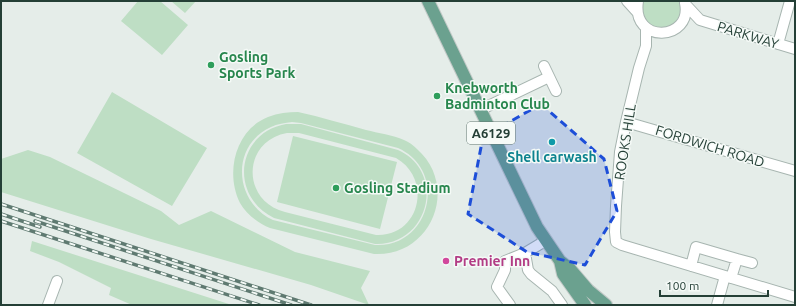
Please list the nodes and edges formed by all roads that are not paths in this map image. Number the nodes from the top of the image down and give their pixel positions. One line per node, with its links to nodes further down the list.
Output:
1 (428, 1): 17 (main road, A6129)
2 (627, 1): 6 (street)
3 (638, 1): 6 (street)
4 (790, 1): 11 (street)
5 (685, 3): 7 (street, PARKWAY); 8 (street)
6 (637, 12): 9 (street)
7 (700, 20): 8 (street, PARKWAY); 11 (street, PARKWAY)
8 (681, 24): 10 (street, PARKWAY)
9 (646, 28): 10 (street); 12 (street, ROOKS HILL)
10 (664, 34): 12 (street)
11 (778, 44): 13 (street, PARKWAY)
12 (646, 46): 18 (street, ROOKS HILL)
13 (795, 49)
14 (544, 66): 15 (street)
15 (549, 77): 16 (street); 17 (street)
16 (556, 91)
17 (480, 110): 20 (main road, A6129)
18 (626, 122): 19 (street, FORDWICH ROAD); 25 (street, ROOKS HILL)
19 (795, 171)
20 (546, 241): 21 (street); 23 (main road, A6129)
21 (525, 253): 30 (street); 31 (street)
22 (737, 259): 24 (street); 25 (street); 26 (street)
23 (560, 262): 32 (main road, A6129); 33 (main road, A6129)
24 (752, 263)
25 (691, 266): 26 (street)
26 (728, 277): 28 (street); 34 (street)
27 (57, 281): 29 (street)
28 (795, 298)
29 (48, 305)
30 (510, 305)
31 (562, 305)
32 (585, 305)
33 (606, 305)
34 (717, 305)

